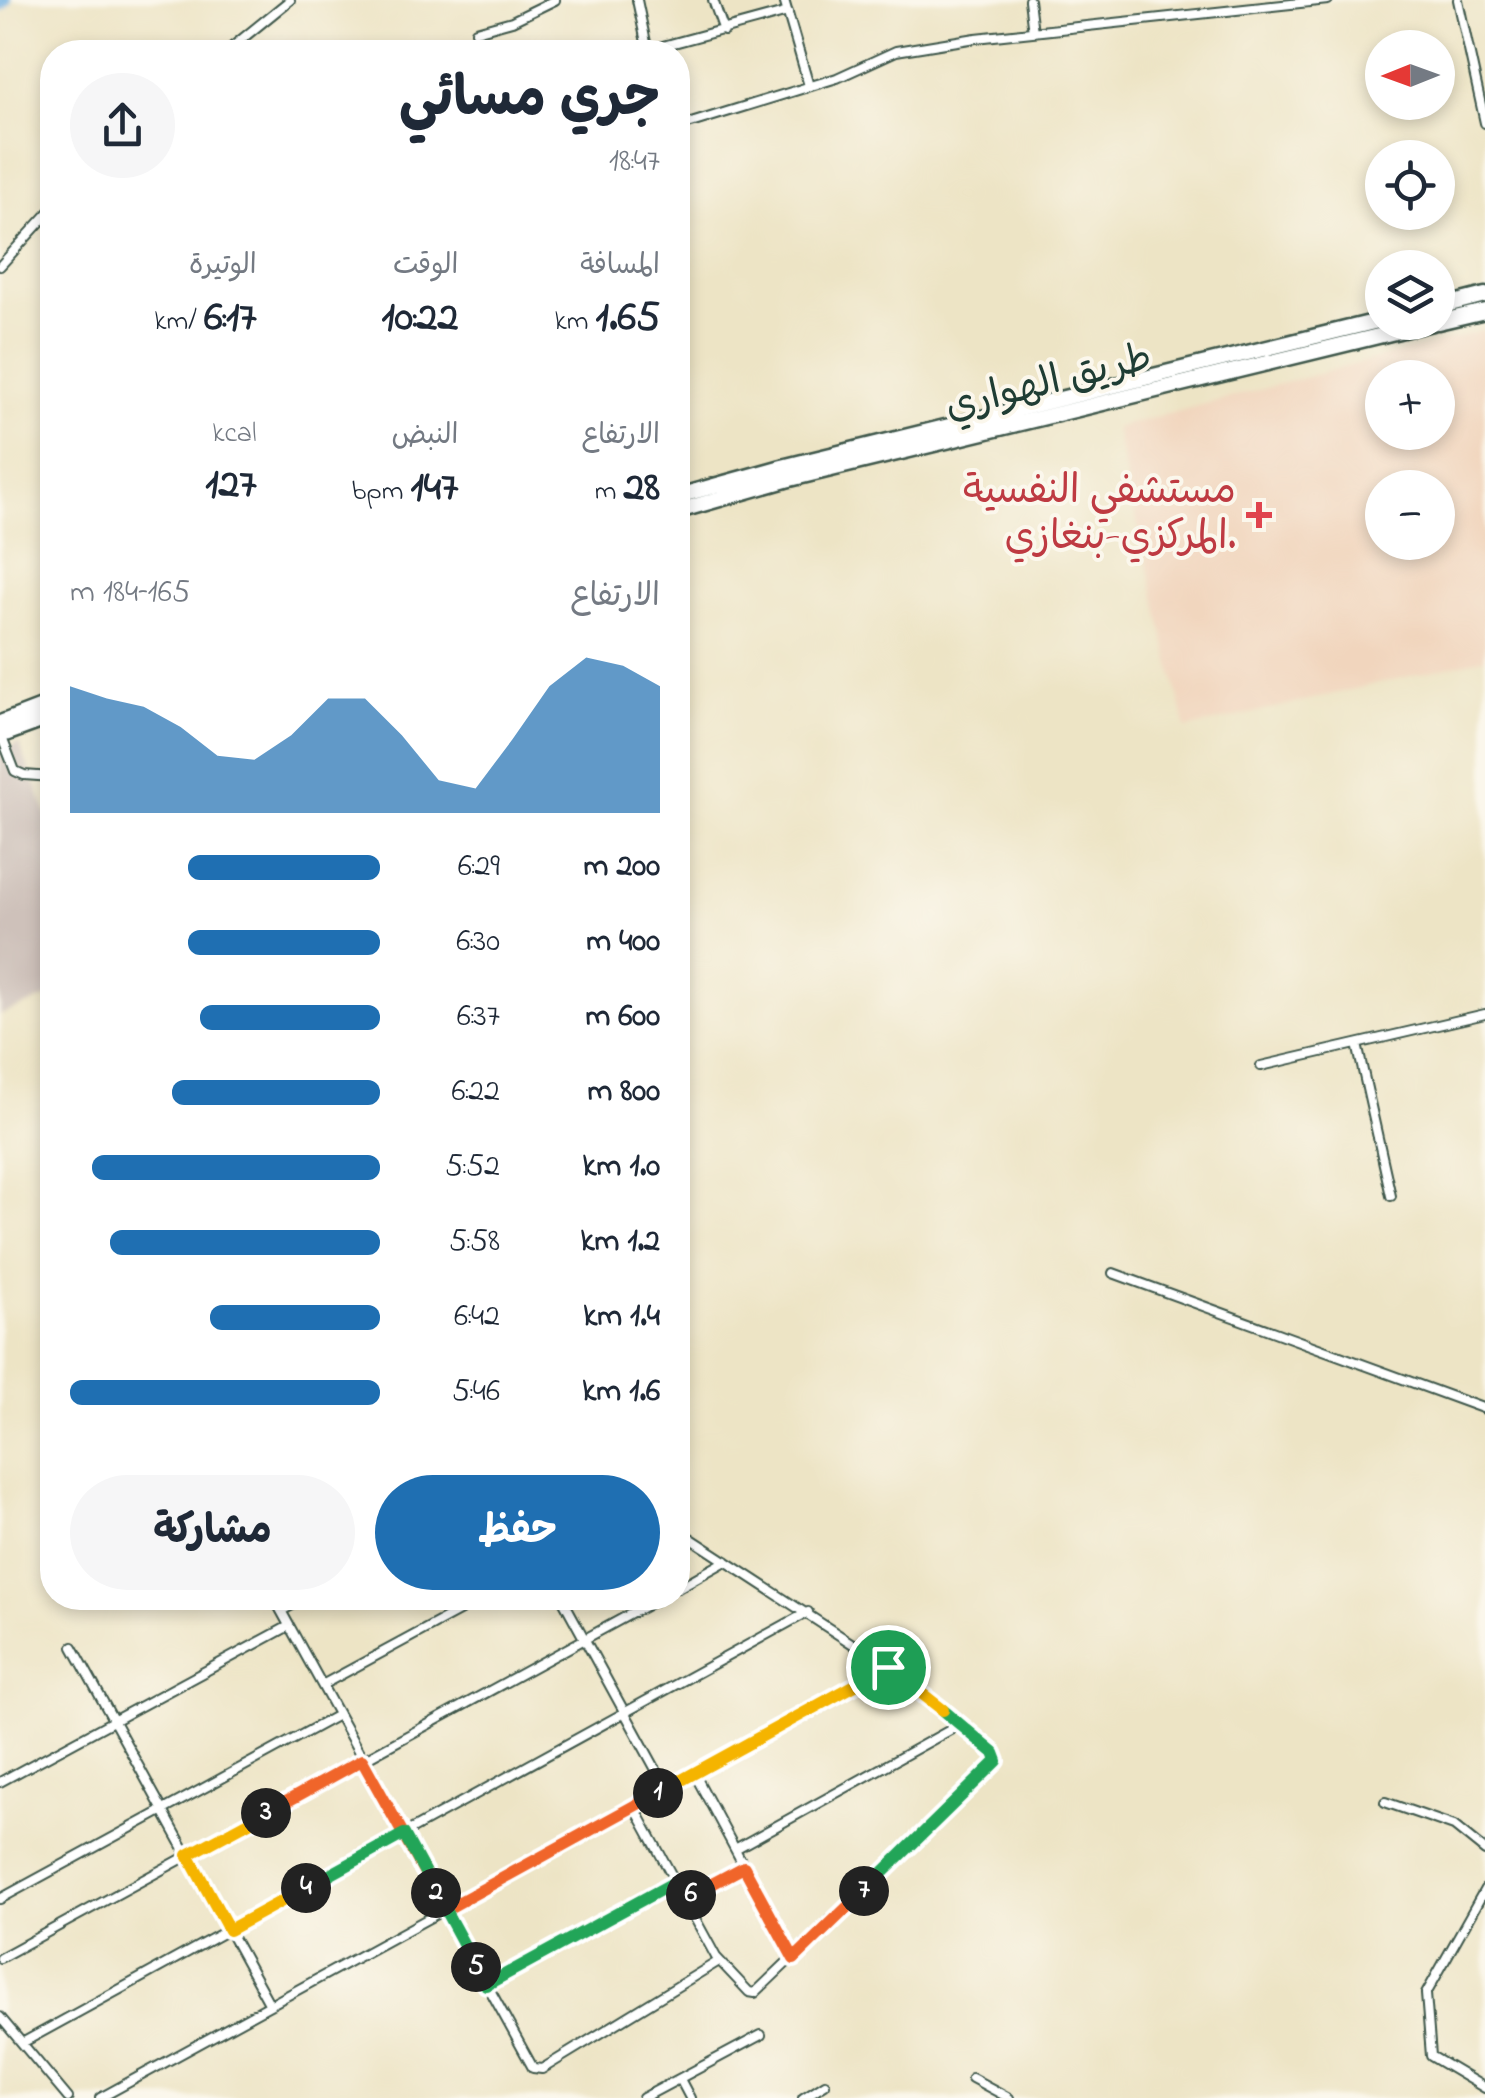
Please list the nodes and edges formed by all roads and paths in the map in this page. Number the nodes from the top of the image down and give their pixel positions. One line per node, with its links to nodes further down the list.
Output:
1 (290, 0): 15 (street)
2 (555, 0): 12 (street)
3 (638, 0): 16 (street)
4 (713, 0): 13 (street)
5 (784, 0): 10 (street)
6 (1029, 0): 14 (street)
7 (1217, 0): 11 (street)
8 (1325, 0): 11 (street)
9 (1458, 0): 19 (street)
10 (788, 12): 13 (street); 18 (street)
11 (1220, 12): 14 (street)
12 (476, 31)
13 (724, 32): 17 (street)
14 (1033, 32): 18 (street)
15 (241, 40)
16 (646, 40)
17 (688, 40)
18 (809, 86): 20 (street)
19 (1485, 122)
20 (690, 123)
21 (40, 223): 22 (street)
22 (0, 266)
23 (1485, 295): 24 (highway)
24 (1455, 302)
25 (1485, 310): 26 (highway, طريق الهواري)
26 (1455, 318)
27 (1365, 324): 29 (highway, طريق الهواري)
28 (1365, 339): 29 (highway, طريق الهواري)
29 (784, 474): 30 (highway, طريق الهواري); 31 (highway, طريق الهواري)
30 (690, 494)
31 (690, 506)
32 (40, 708): 34 (highway)
33 (40, 721): 35 (highway)
34 (0, 724)
35 (1, 736): 36 (street)
36 (40, 776)
37 (1485, 1014): 38 (street)
38 (1357, 1044): 39 (street); 40 (street)
39 (1261, 1066)
40 (1390, 1196)
41 (1114, 1273): 42 (street)
42 (1485, 1409)
43 (690, 1538): 44 (street)
44 (726, 1561): 45 (street); 50 (street)
45 (690, 1581)
46 (461, 1610): 55 (street)
47 (569, 1610): 52 (street)
48 (637, 1610): 52 (street)
49 (281, 1611): 51 (street)
50 (808, 1612): 54 (street); 56 (street)
51 (289, 1626): 55 (street); 58 (street)
52 (584, 1638): 56 (street); 60 (street)
53 (73, 1647): 58 (street)
54 (888, 1667): 59 (street); 61 (street)
55 (322, 1686): 57 (street)
56 (626, 1713): 63 (street); 67 (street)
57 (338, 1715): 60 (street); 66 (street)
58 (114, 1721): 62 (street); 66 (street)
59 (961, 1724): 68 (street); 79 (street)
60 (362, 1760): 67 (street); 70 (street)
61 (694, 1773): 63 (street); 68 (street)
62 (0, 1782)
63 (666, 1788): 65 (street)
64 (1385, 1802): 69 (street)
65 (634, 1806): 72 (street); 76 (street)
66 (163, 1810): 70 (street); 75 (street)
67 (404, 1834): 76 (street); 77 (street)
68 (734, 1849): 71 (street)
69 (1485, 1852)
70 (188, 1855): 77 (street); 78 (street)
71 (744, 1867): 74 (street); 79 (street)
72 (675, 1882): 74 (street); 81 (street)
73 (1485, 1889): 89 (street)
74 (685, 1899): 80 (street)
75 (0, 1900)
76 (445, 1910): 81 (street); 82 (street)
77 (229, 1930): 82 (street); 85 (street)
78 (0, 1958)
79 (794, 1959): 80 (street)
80 (719, 1961): 81 (street)
81 (486, 1985)
82 (270, 2005): 91 (street)
83 (0, 2017): 85 (street)
84 (761, 2035): 86 (street)
85 (22, 2043): 90 (street)
86 (680, 2078): 92 (street); 93 (street)
87 (972, 2078): 95 (street)
88 (825, 2084): 94 (street)
89 (1485, 2088)
90 (68, 2098)
91 (100, 2098)
92 (644, 2098)
93 (690, 2098)
94 (804, 2098)
95 (1009, 2098)

